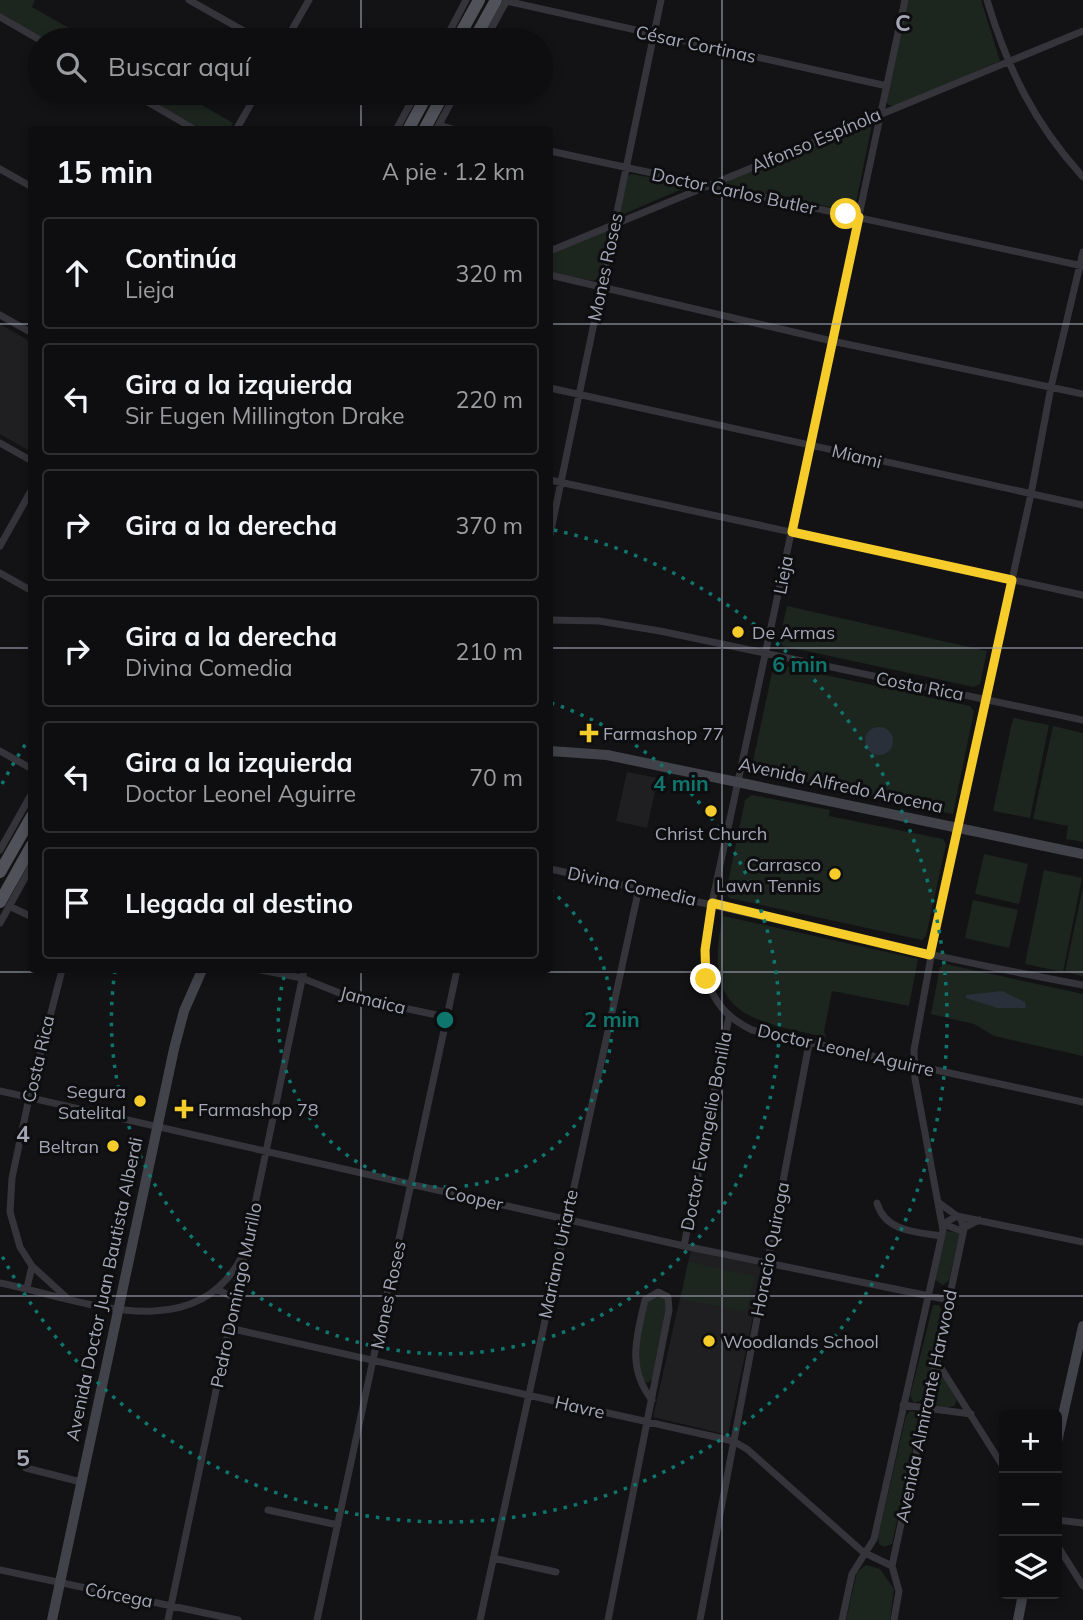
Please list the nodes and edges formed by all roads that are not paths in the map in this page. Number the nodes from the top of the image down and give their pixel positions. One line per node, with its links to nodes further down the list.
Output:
1 (189, 0): 12 (street)
2 (309, 0): 13 (street)
3 (466, 0): 11 (street)
4 (479, 0): 11 (main road)
5 (496, 0): 16 (main road)
6 (507, 0): 17 (street); 20 (street, César Cortinas)
7 (662, 0): 20 (street, Mones Roses)
8 (905, 0): 22 (street, Lieja)
9 (987, 0): 21 (street)
10 (0, 17): 19 (street)
11 (463, 18): 14 (street); 15 (main road)
12 (239, 28)
13 (293, 28)
14 (455, 28)
15 (460, 28)
16 (481, 28)
17 (492, 28)
18 (1083, 31): 21 (street, Alfonso Espínola)
19 (28, 33)
20 (654, 35): 22 (street, César Cortinas); 38 (street, Mones Roses)
21 (1008, 62): 29 (street, Alfonso Espínola); 39 (street)
22 (887, 86): 29 (street, Lieja)
23 (153, 105): 30 (street)
24 (250, 105): 31 (street)
25 (410, 105): 32 (street)
26 (422, 105): 33 (main road)
27 (438, 105): 34 (main road)
28 (450, 105): 35 (street)
29 (881, 113): 41 (street, Alfonso Espínola); 42 (street, Lieja)
30 (189, 126)
31 (238, 126)
32 (398, 126)
33 (410, 126)
34 (426, 126)
35 (439, 126)
36 (553, 152): 38 (street, Doctor Carlos Butler)
37 (0, 169): 40 (street)
38 (626, 169): 41 (street, Doctor Carlos Butler); 43 (street, Mones Roses)
39 (1083, 177)
40 (28, 185)
41 (703, 187): 42 (street, Doctor Carlos Butler); 43 (street, Alfonso Espínola)
42 (859, 217): 46 (street, Doctor Carlos Butler); 51 (street, Lieja)
43 (615, 223): 44 (street, Alfonso Espínola); 48 (street, Mones Roses)
44 (553, 250)
45 (1083, 252): 46 (street, Avenida Almirante Harwood)
46 (1081, 266): 52 (street, Avenida Almirante Harwood)
47 (553, 276): 48 (street)
48 (601, 288): 51 (street); 54 (street, Mones Roses)
49 (0, 315): 50 (street)
50 (28, 331)
51 (832, 341): 52 (street); 57 (street, Lieja)
52 (1051, 387): 55 (street); 61 (street, Avenida Almirante Harwood)
53 (553, 389): 54 (street, Miami)
54 (577, 394): 57 (street, Miami); 60 (street, Mones Roses)
55 (1083, 394)
56 (0, 443): 58 (street)
57 (810, 445): 61 (street, Miami); 65 (street, Lieja)
58 (28, 459)
59 (553, 481): 60 (street)
60 (560, 483): 64 (street, Mones Roses); 65 (street)
61 (1031, 494): 63 (street, Miami); 68 (street, Avenida Almirante Harwood)
62 (28, 496): 66 (street)
63 (1083, 505)
64 (553, 519)
65 (792, 532): 68 (street); 72 (street, Lieja)
66 (0, 546)
67 (0, 573): 69 (street)
68 (1012, 580): 70 (street); 73 (street, Avenida Almirante Harwood)
69 (28, 589)
70 (1083, 595)
71 (553, 620): 72 (street, Costa Rica)
72 (767, 655): 73 (street, Costa Rica); 78 (street, Lieja)
73 (984, 699): 74 (street, Costa Rica); 81 (street, Avenida Almirante Harwood)
74 (1083, 719)
75 (0, 751): 77 (street)
76 (553, 751): 78 (street, Avenida Alfredo Arocena)
77 (28, 767)
78 (739, 782): 81 (street, Avenida Alfredo Arocena); 89 (street, Lieja)
79 (28, 811): 82 (street)
80 (28, 812): 87 (main road)
81 (957, 828): 84 (street, Avenida Alfredo Arocena); 93 (street, Avenida Almirante Harwood)
82 (0, 850)
83 (28, 853): 90 (main road)
84 (1083, 854)
85 (553, 870): 88 (street, Divina Comedia)
86 (28, 871): 90 (street)
87 (0, 872)
88 (639, 888): 89 (street, Divina Comedia); 114 (street, Mariano Uriarte)
89 (712, 903): 93 (street, Divina Comedia); 102 (street)
90 (4, 904): 91 (street); 92 (street)
91 (28, 915)
92 (0, 923)
93 (930, 955): 100 (street, Divina Comedia); 104 (street, Avenida Almirante Harwood)
94 (61, 973): 106 (street, Costa Rica)
95 (201, 973): 108 (street, Avenida Doctor Juan Bautista Alberdi)
96 (276, 973): 99 (street, Jamaica)
97 (303, 973): 99 (street, Pedro Domingo Murillo)
98 (456, 973): 101 (street, Mones Roses)
99 (302, 978): 101 (street, Jamaica); 109 (street, Pedro Domingo Murillo)
100 (1083, 985)
101 (446, 1017): 110 (street, Mones Roses)
102 (729, 1017): 103 (street, Doctor Leonel Aguirre); 120 (street, Doctor Evangelio Bonilla)
103 (809, 1044): 104 (street, Doctor Leonel Aguirre); 122 (street, Horacio Quiroga)
104 (914, 1066): 107 (street, Doctor Leonel Aguirre); 111 (street, Avenida Almirante Harwood)
105 (0, 1091): 106 (street, Cooper)
106 (29, 1098): 108 (street, Cooper); 123 (street, Costa Rica)
107 (1083, 1102)
108 (157, 1126): 109 (street, Cooper); 131 (street, Avenida Doctor Juan Bautista Alberdi)
109 (266, 1151): 110 (street, Cooper); 121 (street, Pedro Domingo Murillo)
110 (411, 1184): 114 (street, Cooper); 135 (street, Mones Roses)
111 (938, 1202): 113 (street); 116 (street, Avenida Almirante Harwood)
112 (877, 1203): 118 (street)
113 (957, 1216): 115 (street); 116 (street); 117 (street)
114 (565, 1219): 120 (street, Cooper); 137 (street, Mariano Uriarte)
115 (979, 1220): 117 (street); 119 (street)
116 (943, 1224): 117 (street); 118 (street, Avenida Almirante Harwood)
117 (964, 1229): 130 (street, Avenida Almirante Harwood)
118 (942, 1236): 127 (street, Avenida Almirante Harwood)
119 (1083, 1242)
120 (684, 1246): 122 (street, Cooper)
121 (244, 1251): 126 (street); 129 (street, Pedro Domingo Murillo)
122 (768, 1262): 127 (street, Cooper); 144 (street, Horacio Quiroga)
123 (32, 1266): 125 (street); 128 (street, Costa Rica)
124 (0, 1283): 125 (street)
125 (27, 1288): 128 (street)
126 (216, 1289): 129 (street); 131 (street)
127 (928, 1295): 130 (street, Cooper); 139 (street, Avenida Almirante Harwood)
128 (66, 1297): 131 (street)
129 (235, 1298): 133 (street, Pedro Domingo Murillo)
130 (948, 1300): 134 (street, Avenida Almirante Harwood)
131 (118, 1309): 147 (street, Avenida Doctor Juan Bautista Alberdi)
132 (1083, 1326): 136 (street)
133 (229, 1328): 135 (street, Havre); 161 (street, Pedro Domingo Murillo)
134 (936, 1360): 140 (street, Avenida Almirante Harwood); 141 (street)
135 (373, 1362): 137 (street, Havre); 151 (street, Mones Roses)
136 (1078, 1373): 143 (street)
137 (528, 1395): 142 (street, Havre); 154 (street, Mariano Uriarte)
138 (652, 1399): 138 (street); 142 (street)
139 (903, 1405): 140 (street); 152 (street, Avenida Almirante Harwood)
140 (924, 1410): 141 (street); 155 (street, Avenida Almirante Harwood)
141 (971, 1414): 145 (street)
142 (648, 1423): 144 (street, Havre); 167 (street)
143 (1062, 1426)
144 (733, 1441): 152 (street, Havre); 168 (street, Horacio Quiroga)
145 (999, 1460)
146 (26, 1468): 147 (street)
147 (81, 1482): 158 (street, Avenida Doctor Juan Bautista Alberdi)
148 (268, 1510): 151 (street)
149 (1062, 1521): 150 (street)
150 (1083, 1523)
151 (338, 1525): 165 (street, Mones Roses)
152 (863, 1552): 155 (street, Havre); 169 (street, Avenida Almirante Harwood)
153 (1062, 1553): 159 (street)
154 (493, 1558): 157 (street); 166 (street, Mariano Uriarte)
155 (892, 1566): 170 (street, Avenida Almirante Harwood)
156 (0, 1570): 158 (street, Córcega)
157 (556, 1572)
158 (60, 1584): 161 (street, Córcega); 162 (street, Avenida Doctor Juan Bautista Alberdi)
159 (1083, 1586)
160 (1022, 1599): 171 (street)
161 (171, 1606): 163 (street, Pedro Domingo Murillo); 164 (street, Córcega)
162 (52, 1620)
163 (168, 1620)
164 (238, 1620)
165 (317, 1620)
166 (480, 1620)
167 (608, 1620)
168 (700, 1620)
169 (842, 1620)
170 (894, 1620)
171 (1018, 1620)

